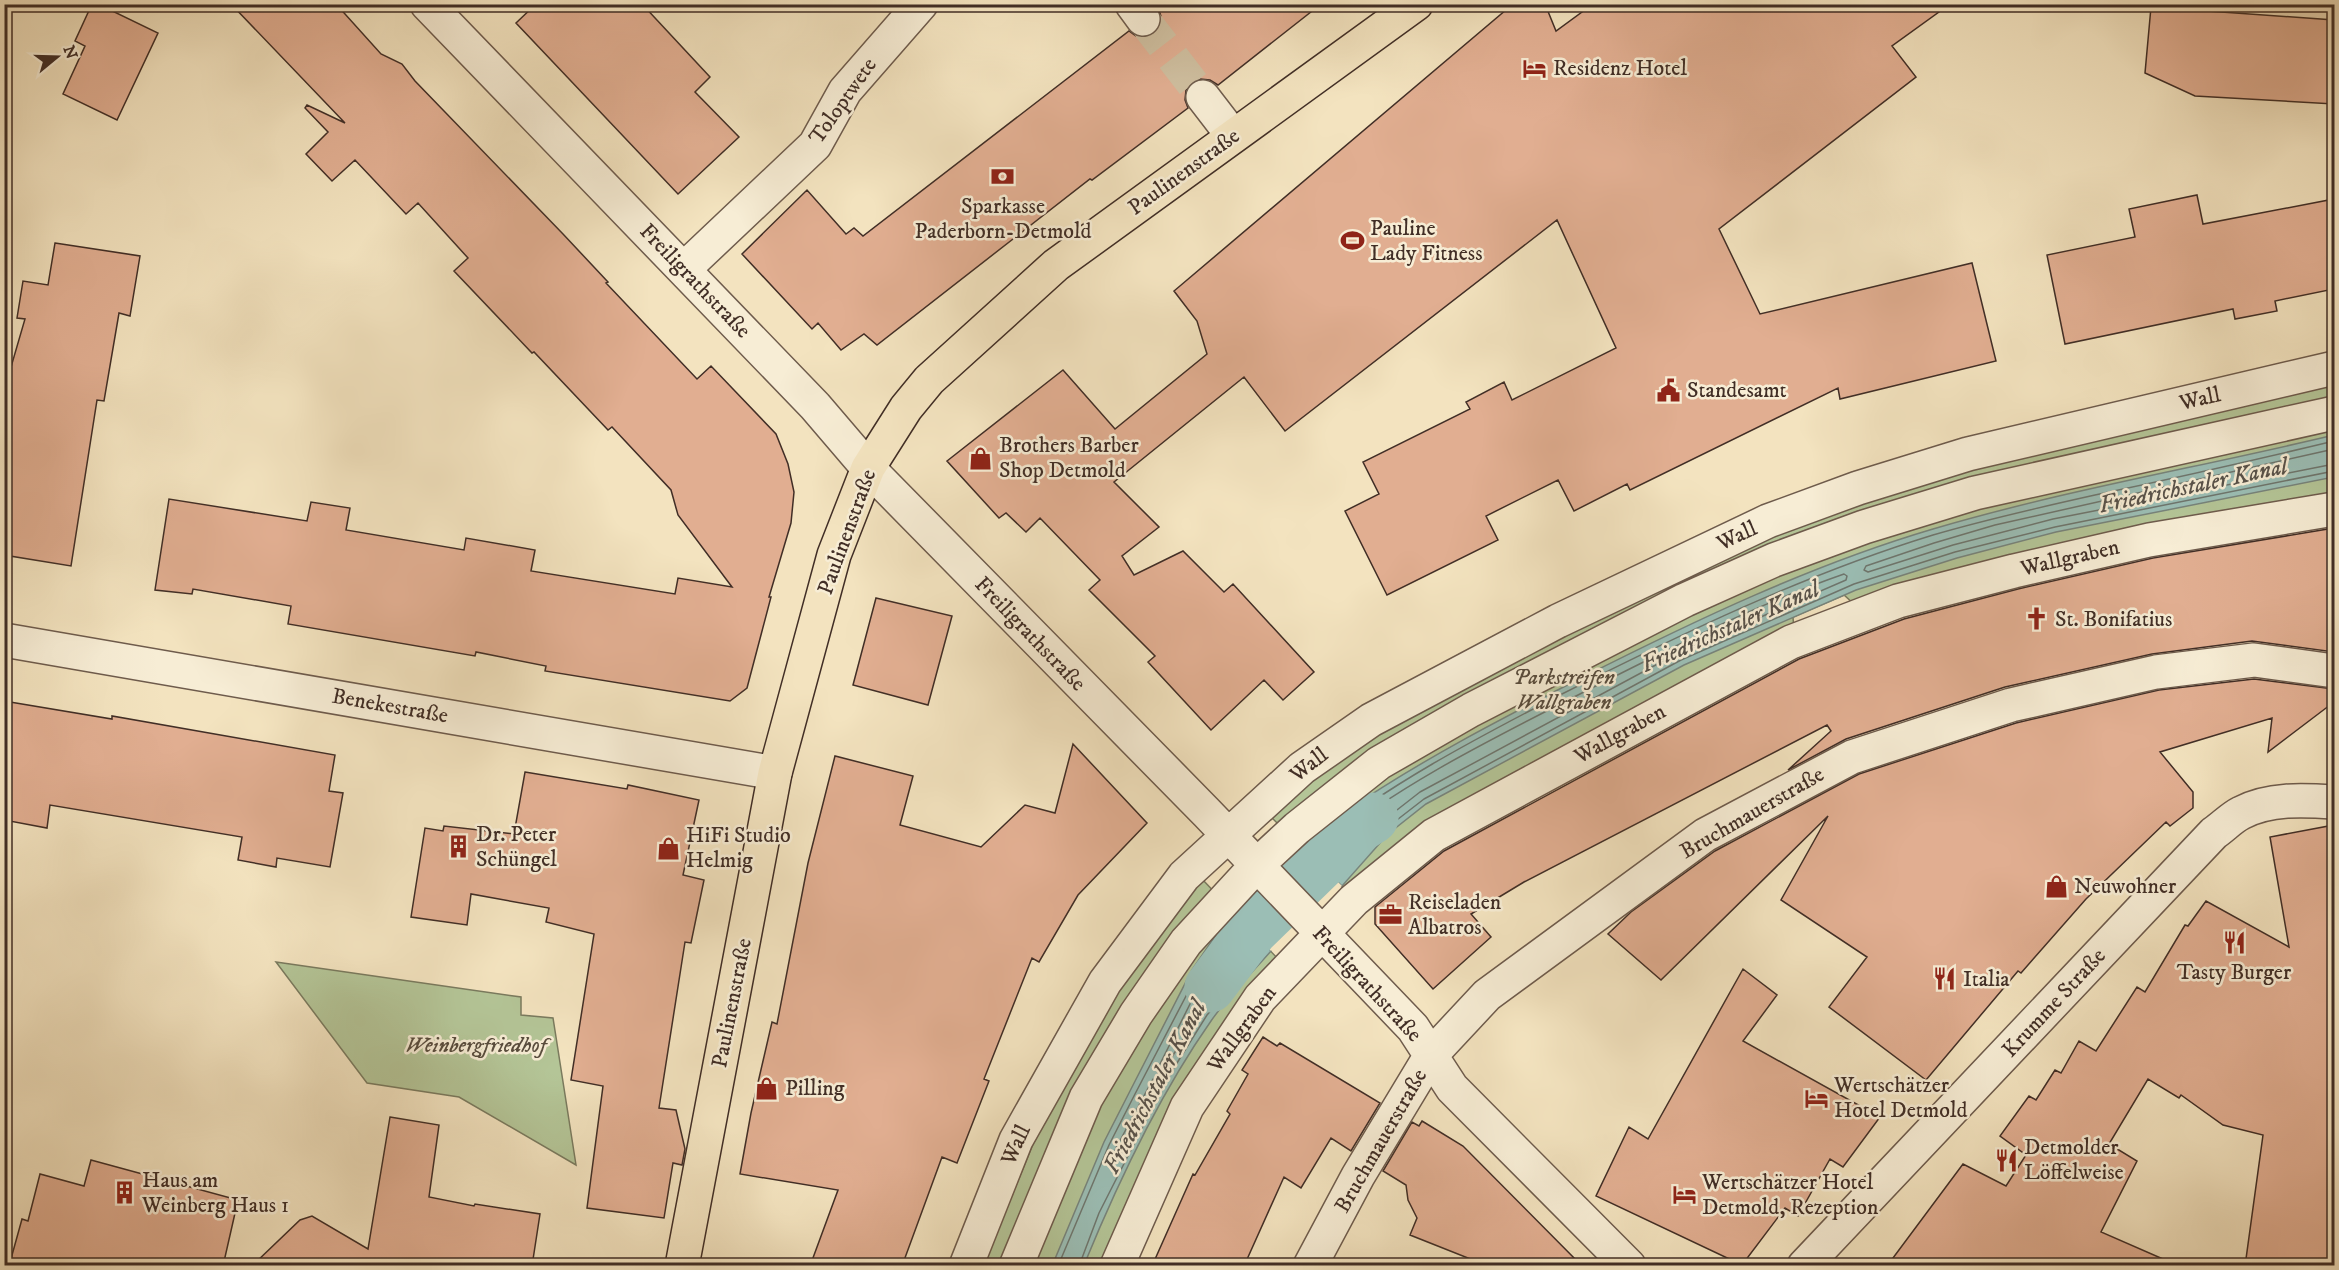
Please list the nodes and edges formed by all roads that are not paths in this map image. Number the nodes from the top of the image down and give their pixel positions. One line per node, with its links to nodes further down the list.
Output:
1 (427, 4): 6 (street, Freiligrathstraße)
2 (921, 4): 6 (street, Toloptwete)
3 (1416, 4): 5 (main road, Paulinenstraße)
4 (1203, 97): 5 (street)
5 (1233, 136): 9 (main road, Paulinenstraße)
6 (684, 269): 9 (street, Freiligrathstraße)
7 (2334, 368): 10 (street, Wall)
8 (2334, 413): 12 (street, Wall)
9 (868, 468): 15 (main road, Paulinenstraße); 17 (street, Freiligrathstraße)
10 (1858, 488): 12 (street); 17 (street, Wall)
11 (2334, 509): 19 (street, Wallgraben)
12 (1864, 527): 18 (street, Wall)
13 (4, 640): 15 (street, Benekestraße)
14 (2334, 671): 20 (street, Bruchmauerstraße)
15 (775, 773): 21 (main road, Paulinenstraße)
16 (2334, 802): 27 (street, Krumme Straße)
17 (1228, 836): 18 (street, Freiligrathstraße); 22 (street, Wall)
18 (1263, 871): 19 (street, Freiligrathstraße); 23 (street, Wall)
19 (1314, 926): 20 (street, Freiligrathstraße); 24 (street, Wallgraben)
20 (1431, 1055): 25 (street, Bruchmauerstraße); 26 (street, Freiligrathstraße)
21 (682, 1266)
22 (966, 1266)
23 (1016, 1266)
24 (1117, 1266)
25 (1310, 1266)
26 (1629, 1266)
27 (1804, 1266)

